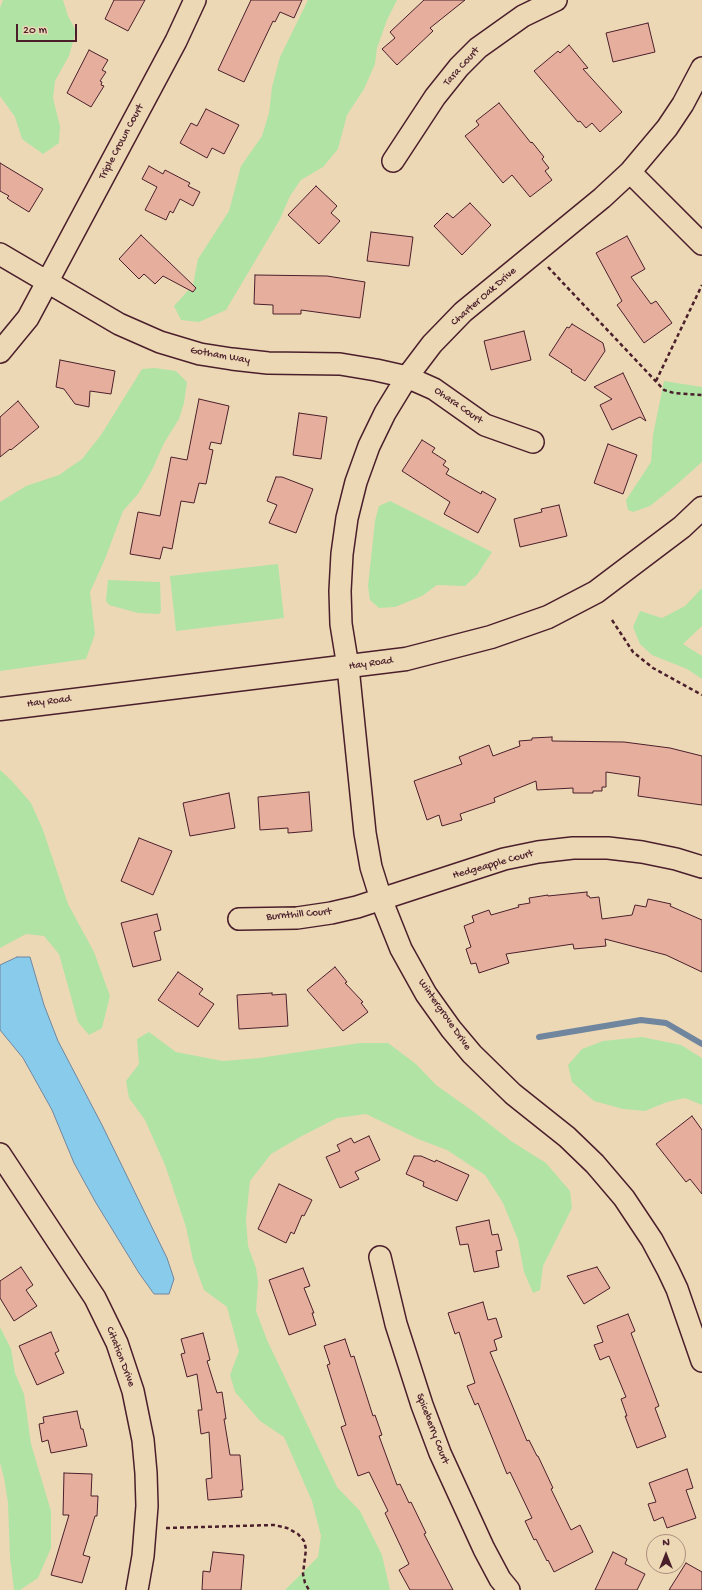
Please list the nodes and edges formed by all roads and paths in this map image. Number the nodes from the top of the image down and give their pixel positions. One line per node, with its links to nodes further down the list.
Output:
1 (195, 0): 9 (street, Triple Crown Court)
2 (556, 0): 4 (street, Tara Court)
3 (702, 68): 5 (street, Charter Oak Drive)
4 (393, 161)
5 (630, 172): 6 (street); 7 (street, Charter Oak Drive)
6 (702, 244)
7 (536, 253): 12 (street, Charter Oak Drive); 13 (path)
8 (0, 254): 9 (street, Gotham Way)
9 (48, 282): 11 (street, Triple Crown Court); 12 (street, Gotham Way)
10 (702, 285): 13 (path)
11 (0, 352)
12 (407, 377): 15 (street, Ohara Court); 18 (street, Charter Oak Drive)
13 (656, 381): 14 (path)
14 (702, 395)
15 (533, 442)
16 (702, 508): 18 (street, Hay Road)
17 (612, 620): 19 (path)
18 (348, 667): 20 (street, Hay Road); 22 (street, Wintergrove Drive)
19 (702, 695)
20 (0, 708)
21 (702, 867): 22 (street, Hedgeapple Court)
22 (381, 899): 23 (street, Burnthill Court); 26 (street, Wintergrove Drive)
23 (239, 919)
24 (0, 1154): 28 (street, Citation Drive)
25 (380, 1257): 30 (street, Spiceberry Court)
26 (702, 1361)
27 (166, 1528): 29 (path)
28 (136, 1590)
29 (309, 1590)
30 (509, 1590)

